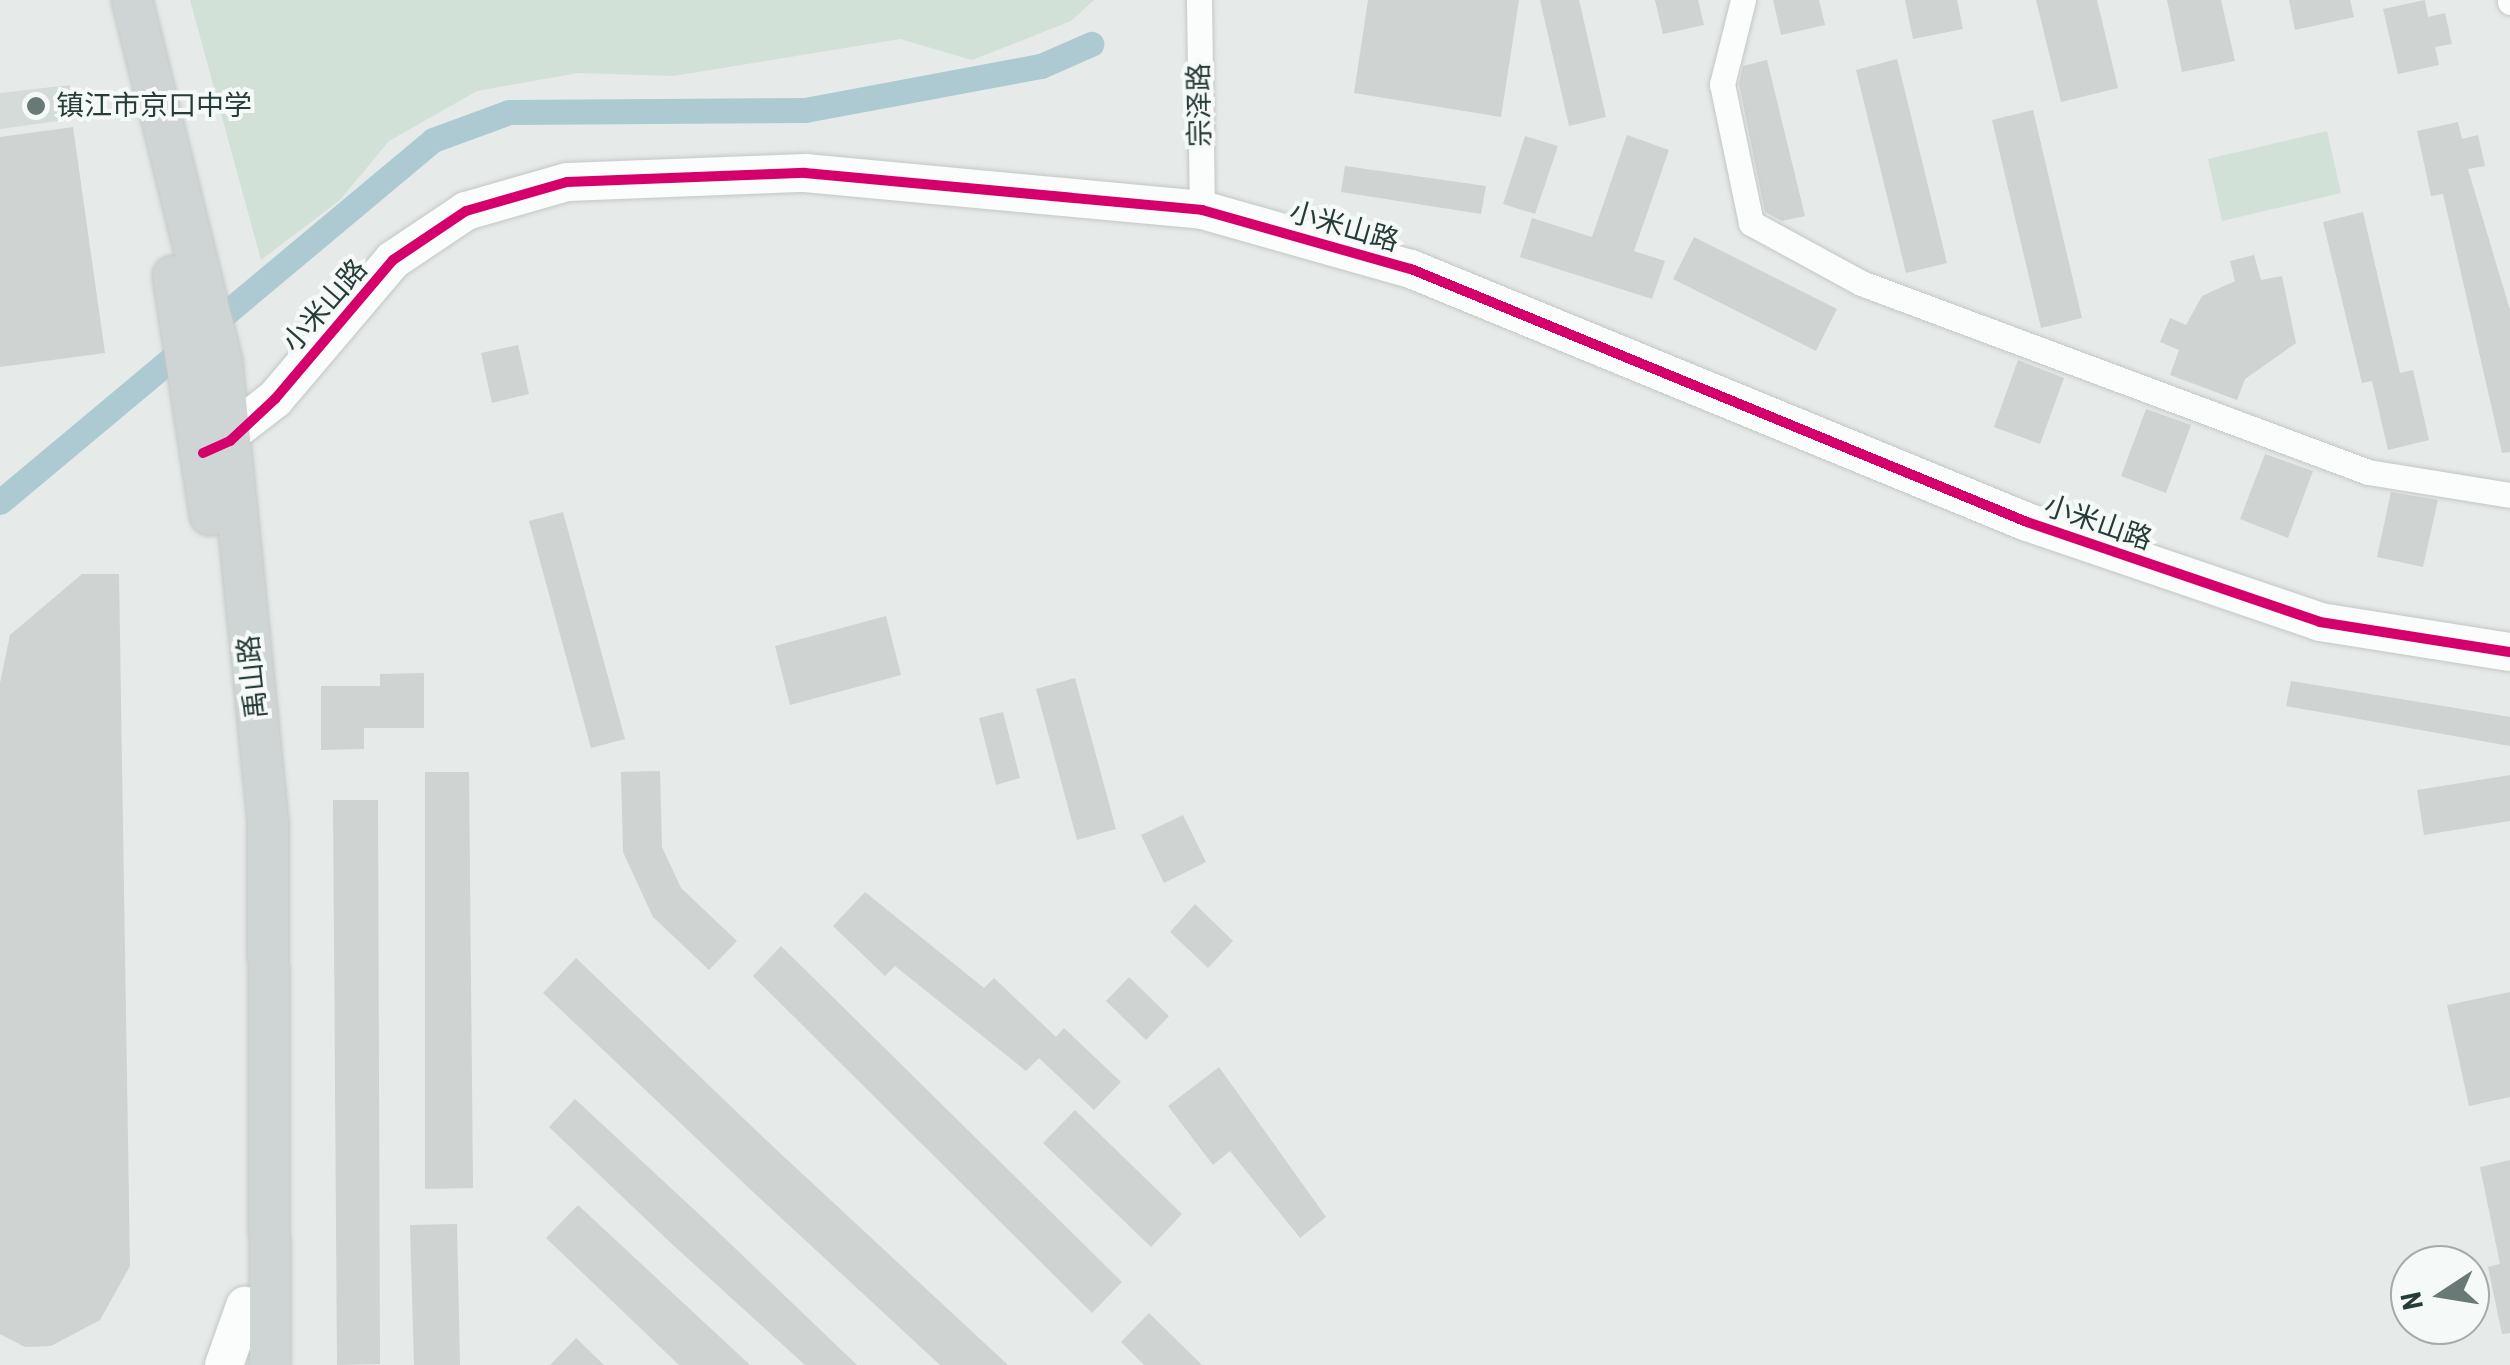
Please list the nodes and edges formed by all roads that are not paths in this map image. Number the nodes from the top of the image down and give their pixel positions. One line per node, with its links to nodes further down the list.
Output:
1 (108, 0): 6 (main road, 禹山路)
2 (132, 0): 6 (main road, 禹山路)
3 (1198, 0): 5 (street, 宗泽路)
4 (1743, 0): 8 (street)
5 (1202, 210): 7 (street, 小米山路); 9 (street, 小米山路)
6 (186, 278): 7 (main road, 禹山路)
7 (216, 447): 10 (main road, 禹山路); 13 (main road, 禹山路)
8 (2510, 495)
9 (2510, 652)
10 (245, 1306): 11 (street); 12 (main road, 禹山路)
11 (224, 1365)
12 (245, 1365)
13 (270, 1365)

